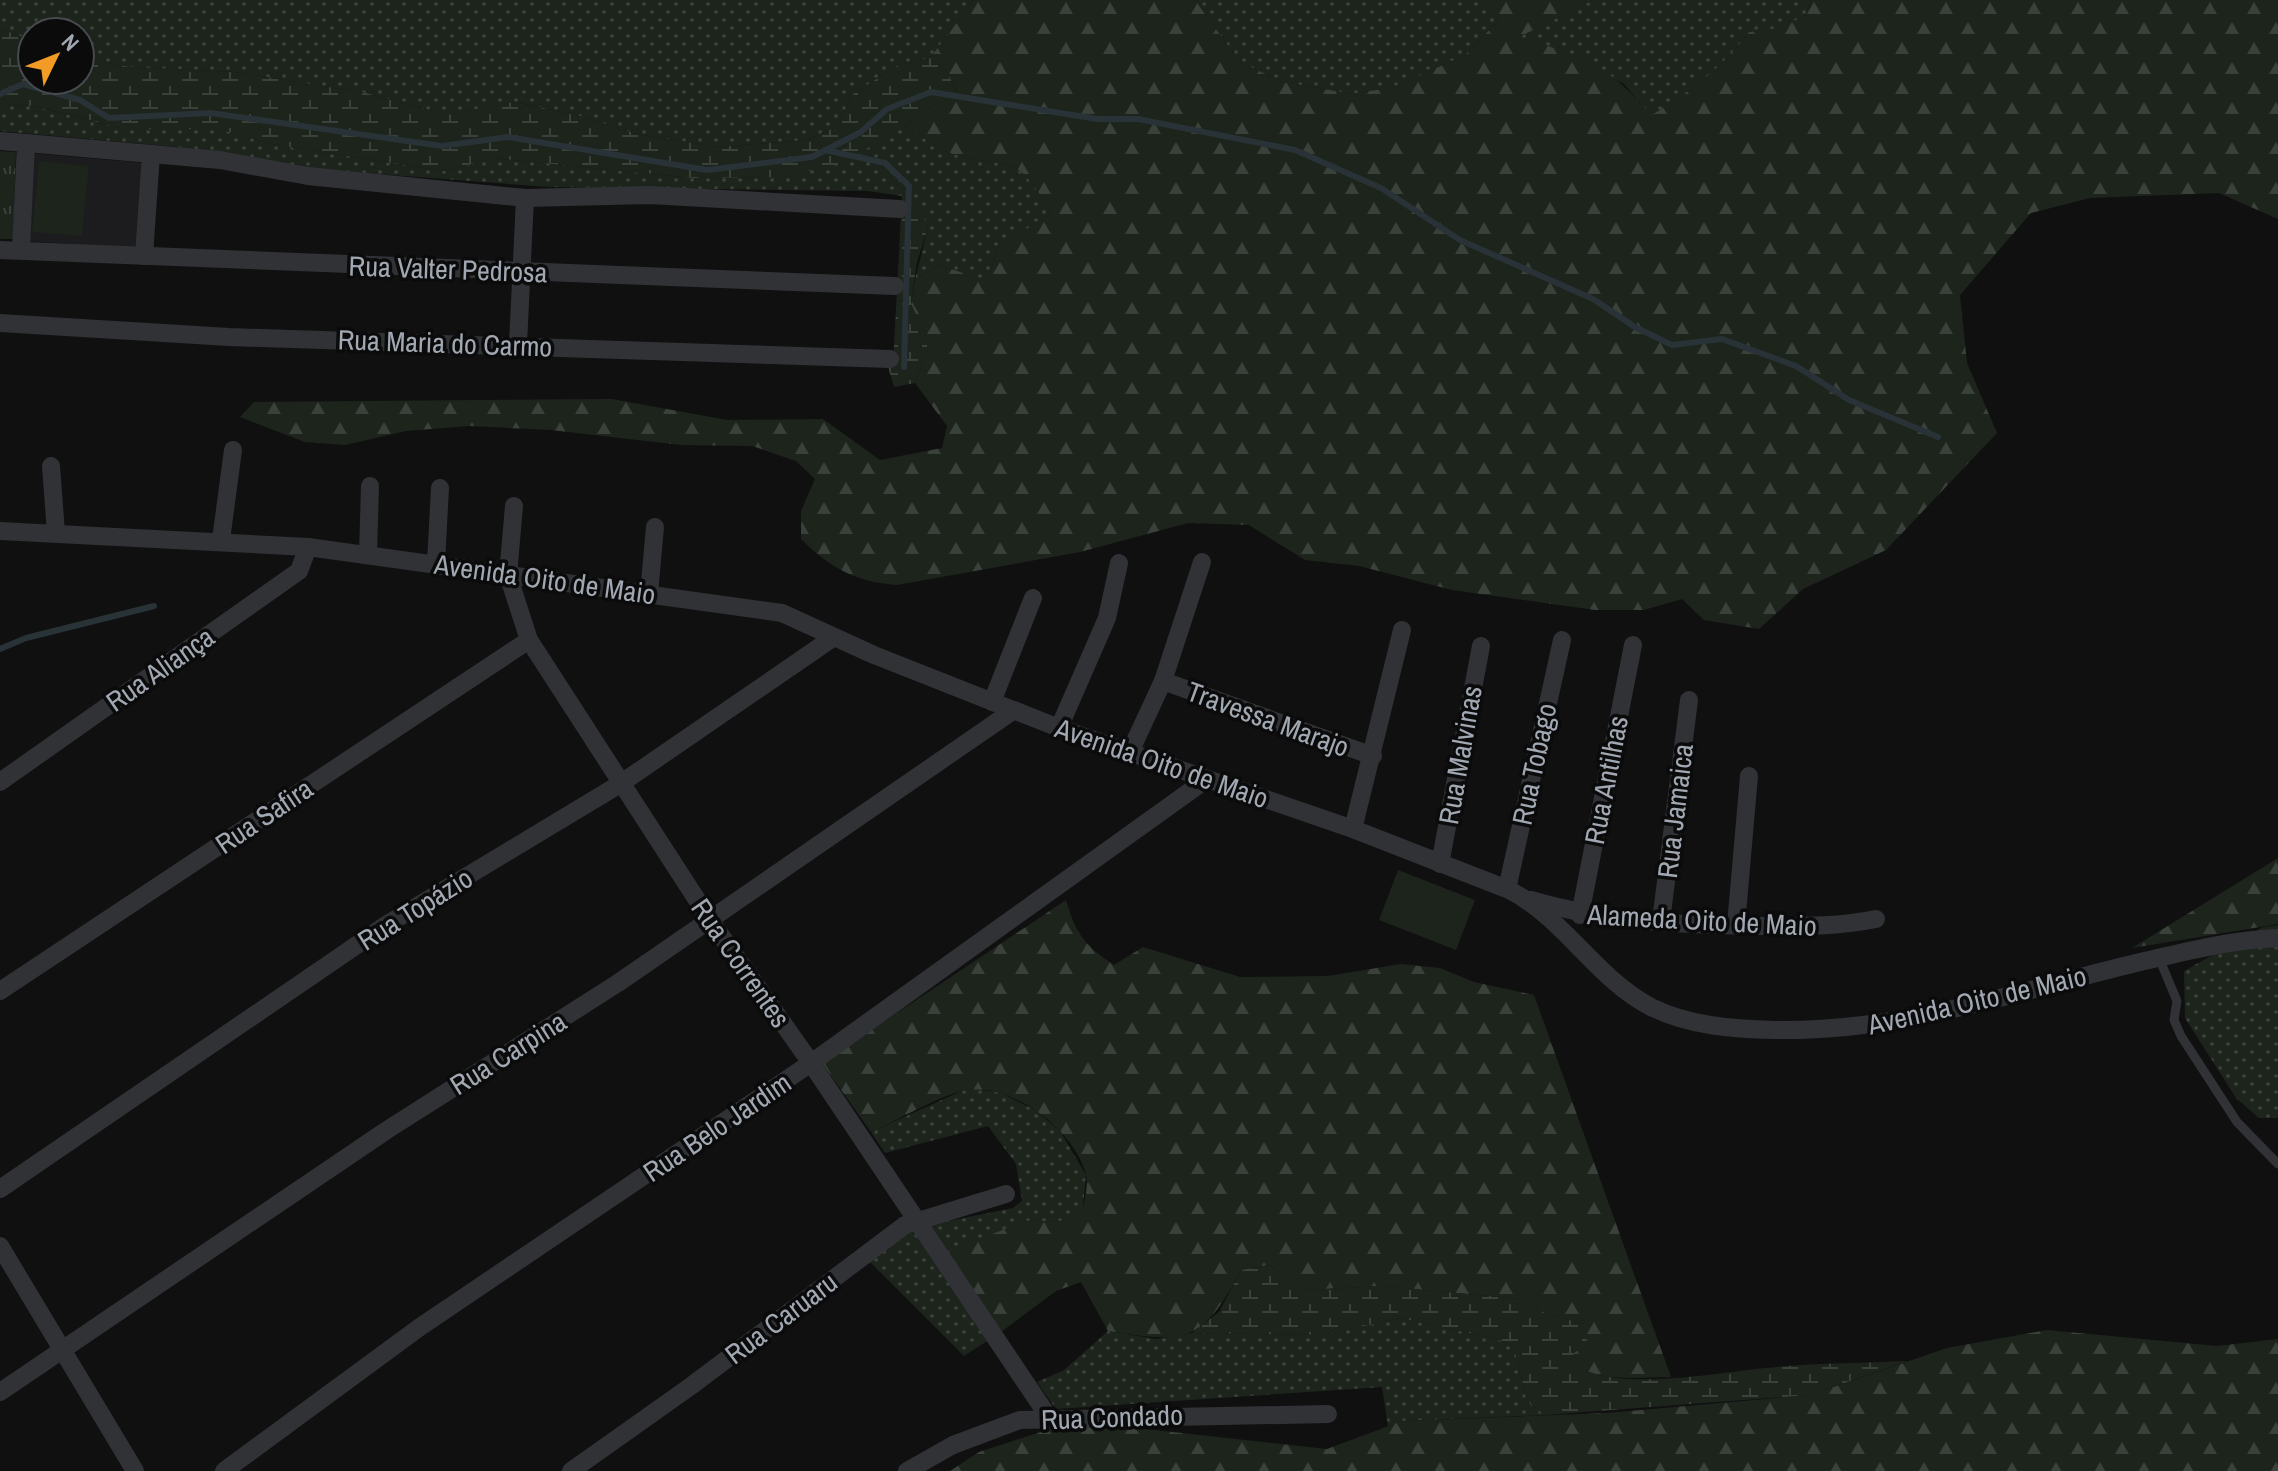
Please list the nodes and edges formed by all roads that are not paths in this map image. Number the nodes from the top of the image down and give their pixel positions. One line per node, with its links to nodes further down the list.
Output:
1 (0, 141): 2 (street)
2 (26, 143): 3 (street); 7 (street)
3 (151, 154): 4 (street); 8 (street)
4 (525, 198): 5 (street); 9 (street)
5 (900, 209)
6 (0, 250): 7 (street, Rua Valter Pedrosa)
7 (21, 250): 8 (street, Rua Valter Pedrosa)
8 (144, 256): 9 (street, Rua Valter Pedrosa)
9 (523, 272): 10 (street, Rua Valter Pedrosa); 12 (street)
10 (895, 286)
11 (0, 323): 12 (street, Rua Maria do Carmo)
12 (518, 344): 13 (street, Rua Maria do Carmo)
13 (890, 359)
14 (233, 450): 22 (street)
15 (51, 466): 21 (street)
16 (370, 486): 24 (street)
17 (440, 488): 26 (street)
18 (514, 506): 28 (street)
19 (655, 527): 29 (street)
20 (0, 531): 21 (street, Avenida Oito de Maio)
21 (56, 533): 22 (street, Avenida Oito de Maio)
22 (221, 540): 23 (street, Avenida Oito de Maio)
23 (308, 547): 24 (street, Avenida Oito de Maio); 46 (street, Rua Aliança)
24 (368, 554): 26 (street, Avenida Oito de Maio)
25 (1202, 562): 37 (street)
26 (436, 563): 28 (street, Avenida Oito de Maio)
27 (1119, 563): 41 (street)
28 (508, 575): 29 (street, Avenida Oito de Maio); 33 (street, Rua Correntes)
29 (649, 594): 32 (street, Avenida Oito de Maio)
30 (1033, 598): 39 (street)
31 (1402, 630): 43 (street)
32 (834, 637): 39 (street, Avenida Oito de Maio); 47 (street, Rua Topázio)
33 (529, 640): 47 (street, Rua Correntes); 59 (street, Rua Safira)
34 (1562, 640): 50 (street, Rua Tobago)
35 (1633, 645): 52 (street, Rua Antilhas)
36 (1481, 646): 49 (street, Rua Malvinas)
37 (1163, 681): 42 (street); 43 (street, Travessa Marajo)
38 (1689, 700): 55 (street, Rua Jamaica)
39 (992, 702): 40 (street, Avenida Oito de Maio)
40 (1014, 710): 41 (street, Avenida Oito de Maio); 54 (street, Rua Carpina)
41 (1059, 728): 42 (street, Avenida Oito de Maio)
42 (1130, 752): 45 (street, Avenida Oito de Maio)
43 (1373, 756): 48 (street)
44 (1749, 776): 56 (street)
45 (1207, 779): 48 (street, Avenida Oito de Maio); 60 (street, Rua Belo Jardim)
46 (0, 782)
47 (620, 784): 54 (street, Rua Correntes); 62 (street, Rua Topázio)
48 (1353, 829): 49 (street, Avenida Oito de Maio)
49 (1440, 864): 50 (street, Avenida Oito de Maio)
50 (1507, 889): 51 (street, Avenida Oito de Maio)
51 (1529, 899): 52 (street, Alameda Oito de Maio); 58 (street, Avenida Oito de Maio)
52 (1580, 915): 55 (street, Alameda Oito de Maio)
53 (1876, 919): 56 (street, Alameda Oito de Maio)
54 (710, 920): 60 (street, Rua Correntes); 66 (street, Rua Carpina)
55 (1661, 921): 56 (street, Alameda Oito de Maio)
56 (1736, 925)
57 (2278, 938): 58 (street, Avenida Oito de Maio)
58 (2159, 958): 61 (lane)
59 (0, 991)
60 (811, 1063): 64 (street, Rua Correntes); 71 (street, Rua Belo Jardim)
61 (2278, 1164)
62 (0, 1189)
63 (1006, 1194): 64 (street, Rua Caruaru)
64 (919, 1220): 69 (street, Rua Correntes); 72 (street, Rua Caruaru)
65 (0, 1246): 66 (street)
66 (62, 1348): 67 (street, Rua Carpina); 70 (street)
67 (0, 1392)
68 (1328, 1414): 69 (street, Rua Condado)
69 (1050, 1419): 73 (street, Rua Condado)
70 (135, 1471)
71 (224, 1471)
72 (571, 1471)
73 (907, 1471)

